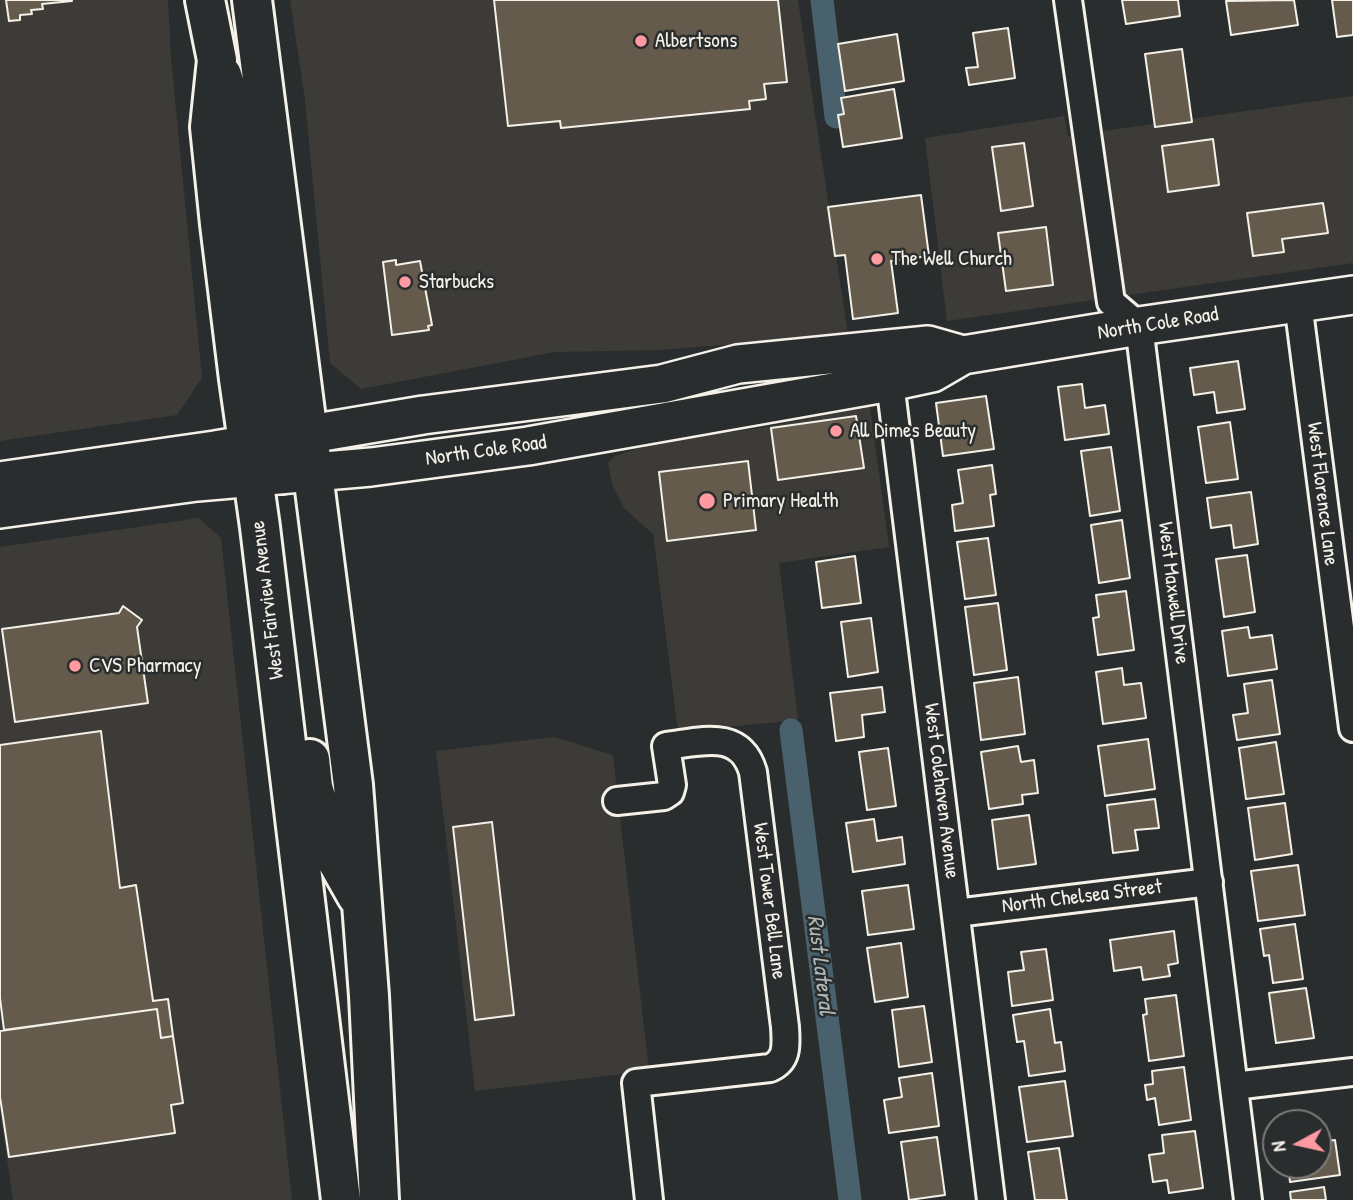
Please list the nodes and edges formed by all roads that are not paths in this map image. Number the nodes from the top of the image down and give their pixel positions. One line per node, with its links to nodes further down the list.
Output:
1 (205, 0): 9 (main road)
2 (252, 0): 9 (main road, West Fairview Avenue)
3 (1068, 0): 6 (street)
4 (1353, 295): 5 (main road, North Cole Road)
5 (1298, 303): 6 (main road, North Cole Road); 12 (street, West Florence Lane)
6 (1139, 326): 7 (main road, North Cole Road); 15 (street, West Maxwell Drive)
7 (963, 355): 8 (main road, North Cole Road); 9 (main road, North Cole Road)
8 (890, 382): 9 (main road, North Cole Road); 16 (street, West Colehaven Avenue)
9 (279, 457): 10 (main road, North Cole Road); 11 (main road, North Cole Road); 14 (main road, West Fairview Avenue); 17 (main road, West Fairview Avenue)
10 (0, 481)
11 (0, 509)
12 (1353, 728)
13 (617, 801): 22 (street, West Tower Bell Lane)
14 (299, 863): 17 (main road); 20 (main road, West Fairview Avenue)
15 (1209, 882): 16 (street, North Chelsea Street); 19 (street, West Maxwell Drive)
16 (956, 913): 23 (street, West Colehaven Avenue)
17 (369, 996): 21 (main road, West Fairview Avenue)
18 (1353, 1072): 19 (street)
19 (1234, 1086): 24 (street, West Maxwell Drive)
20 (341, 1200)
21 (379, 1200)
22 (649, 1200)
23 (991, 1200)
24 (1248, 1200)

